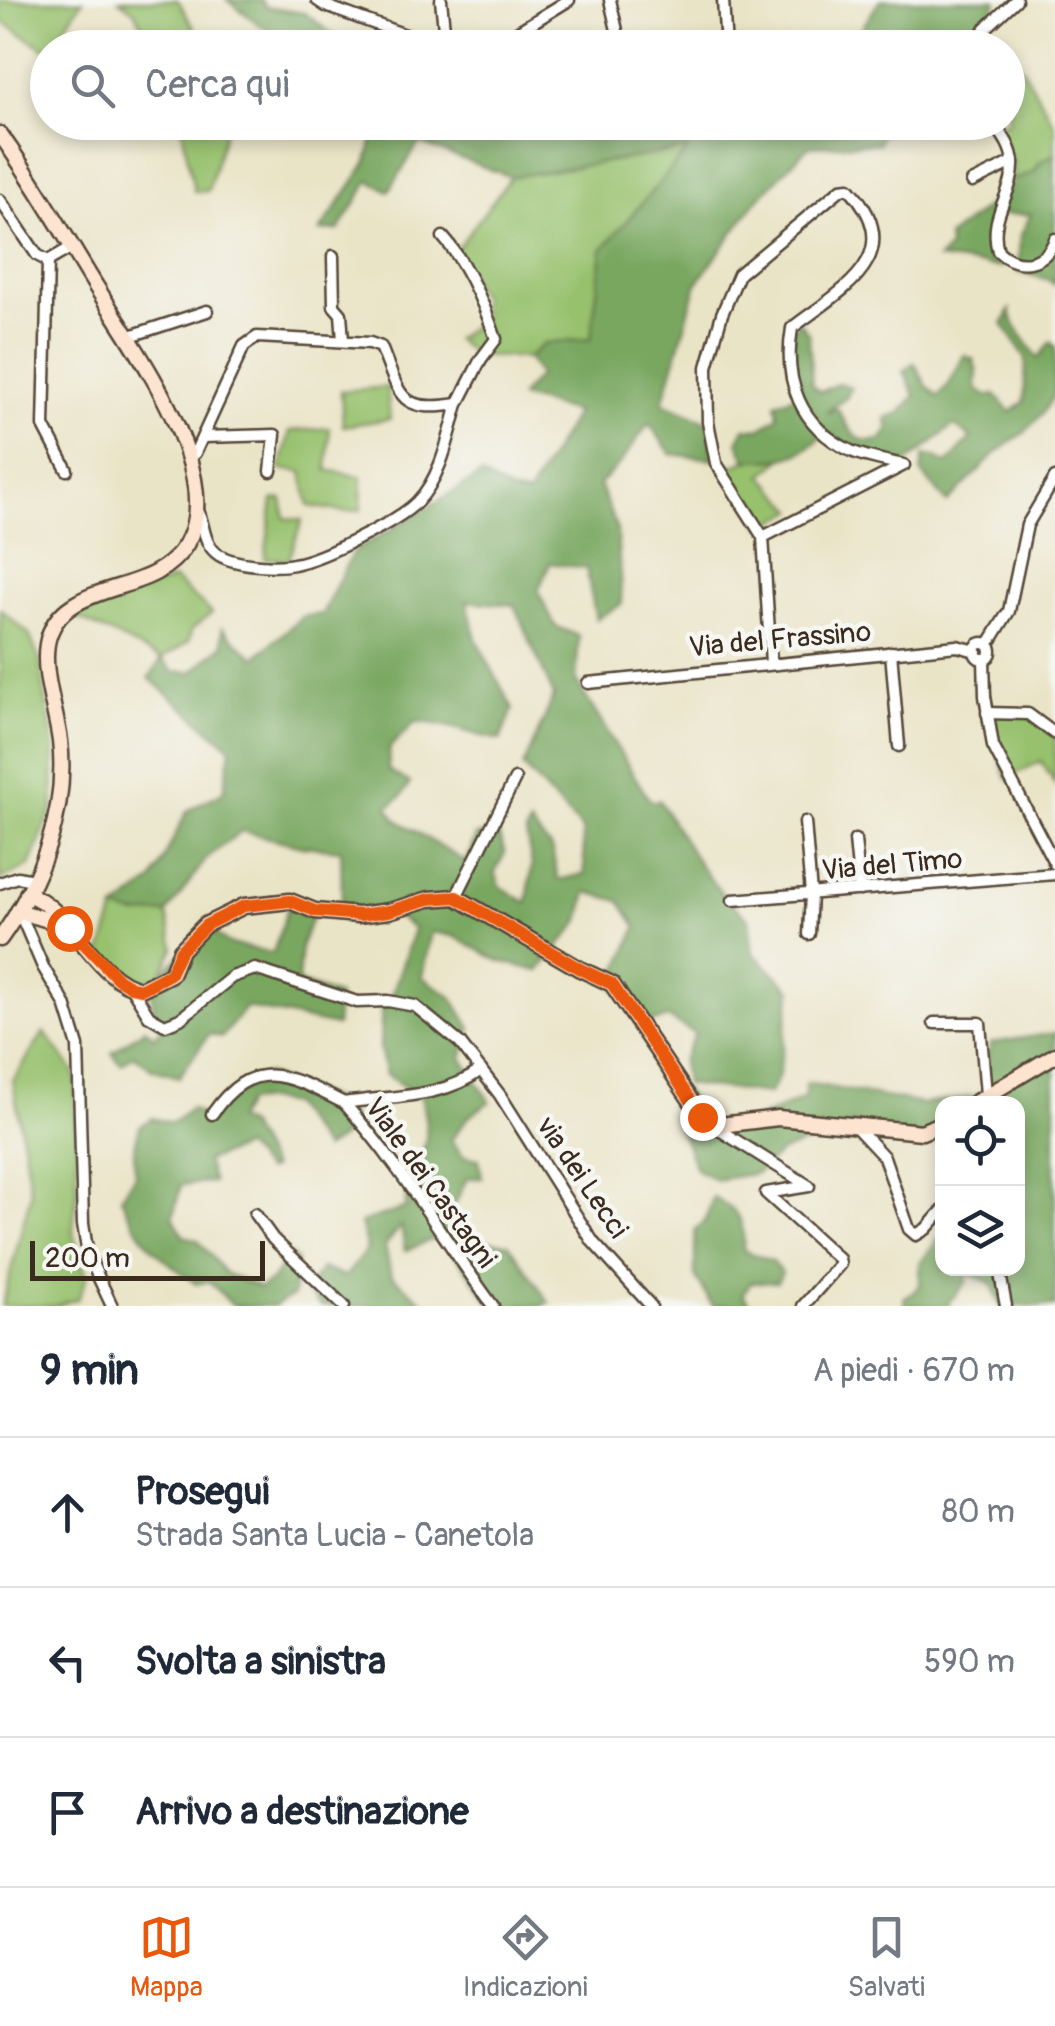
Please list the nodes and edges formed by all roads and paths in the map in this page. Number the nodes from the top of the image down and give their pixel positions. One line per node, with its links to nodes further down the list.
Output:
1 (317, 0): 7 (street)
2 (441, 0): 8 (street)
3 (569, 0): 9 (street)
4 (610, 0): 10 (street)
5 (723, 0): 11 (street)
6 (1016, 0): 12 (street)
7 (394, 30)
8 (443, 30)
9 (520, 30)
10 (617, 30)
11 (725, 30)
12 (984, 30)
13 (0, 134): 20 (street)
14 (1006, 140): 15 (street)
15 (1013, 162): 16 (street); 19 (street)
16 (972, 182)
17 (0, 200): 22 (street)
18 (443, 238): 26 (street)
19 (1055, 239)
20 (72, 246): 22 (street); 24 (street)
21 (333, 256): 25 (street)
22 (48, 261): 29 (street)
23 (207, 311): 24 (street)
24 (127, 337): 28 (street)
25 (344, 341): 26 (street); 27 (street)
26 (458, 404): 32 (street)
27 (202, 436): 28 (street); 30 (street)
28 (189, 456): 32 (street)
29 (66, 470)
30 (271, 471)
31 (1055, 478): 35 (street)
32 (196, 507): 44 (street)
33 (763, 537): 33 (street); 36 (street)
34 (890, 652): 35 (street, Via del Frassino); 36 (street, Via del Frassino); 40 (street)
35 (980, 655): 38 (street)
36 (771, 663): 37 (street, Via del Frassino)
37 (588, 683)
38 (987, 713): 39 (street); 45 (street)
39 (1055, 734)
40 (899, 746)
41 (516, 779): 51 (street)
42 (805, 822): 50 (street)
43 (855, 840): 49 (street)
44 (42, 863): 48 (street); 53 (street)
45 (1055, 864)
46 (1055, 874): 49 (street, Via del Timo)
47 (0, 883): 48 (street)
48 (30, 887): 53 (street); 54 (street)
49 (860, 890): 50 (street, Via del Timo)
50 (811, 894): 52 (street, Via del Timo); 55 (street)
51 (456, 897): 58 (street); 67 (street)
52 (733, 900)
53 (46, 908): 54 (street); 57 (street); 58 (street)
54 (18, 910): 56 (street); 57 (street)
55 (809, 934)
56 (0, 939)
57 (35, 943): 72 (street)
58 (131, 987): 61 (street)
59 (934, 1023): 62 (street)
60 (1055, 1055): 63 (street)
61 (481, 1070): 64 (street, Viale dei Castagni); 75 (street, via dei Lecci)
62 (980, 1096)
63 (985, 1096)
64 (344, 1104): 65 (street); 74 (street, Viale dei Castagni)
65 (212, 1114)
66 (854, 1124): 67 (street); 68 (street); 70 (street)
67 (712, 1126): 76 (street)
68 (935, 1126)
69 (255, 1214): 73 (street)
70 (935, 1219)
71 (1000, 1276): 77 (street)
72 (112, 1306)
73 (344, 1306)
74 (493, 1306)
75 (651, 1306)
76 (803, 1306)
77 (1006, 1306)

